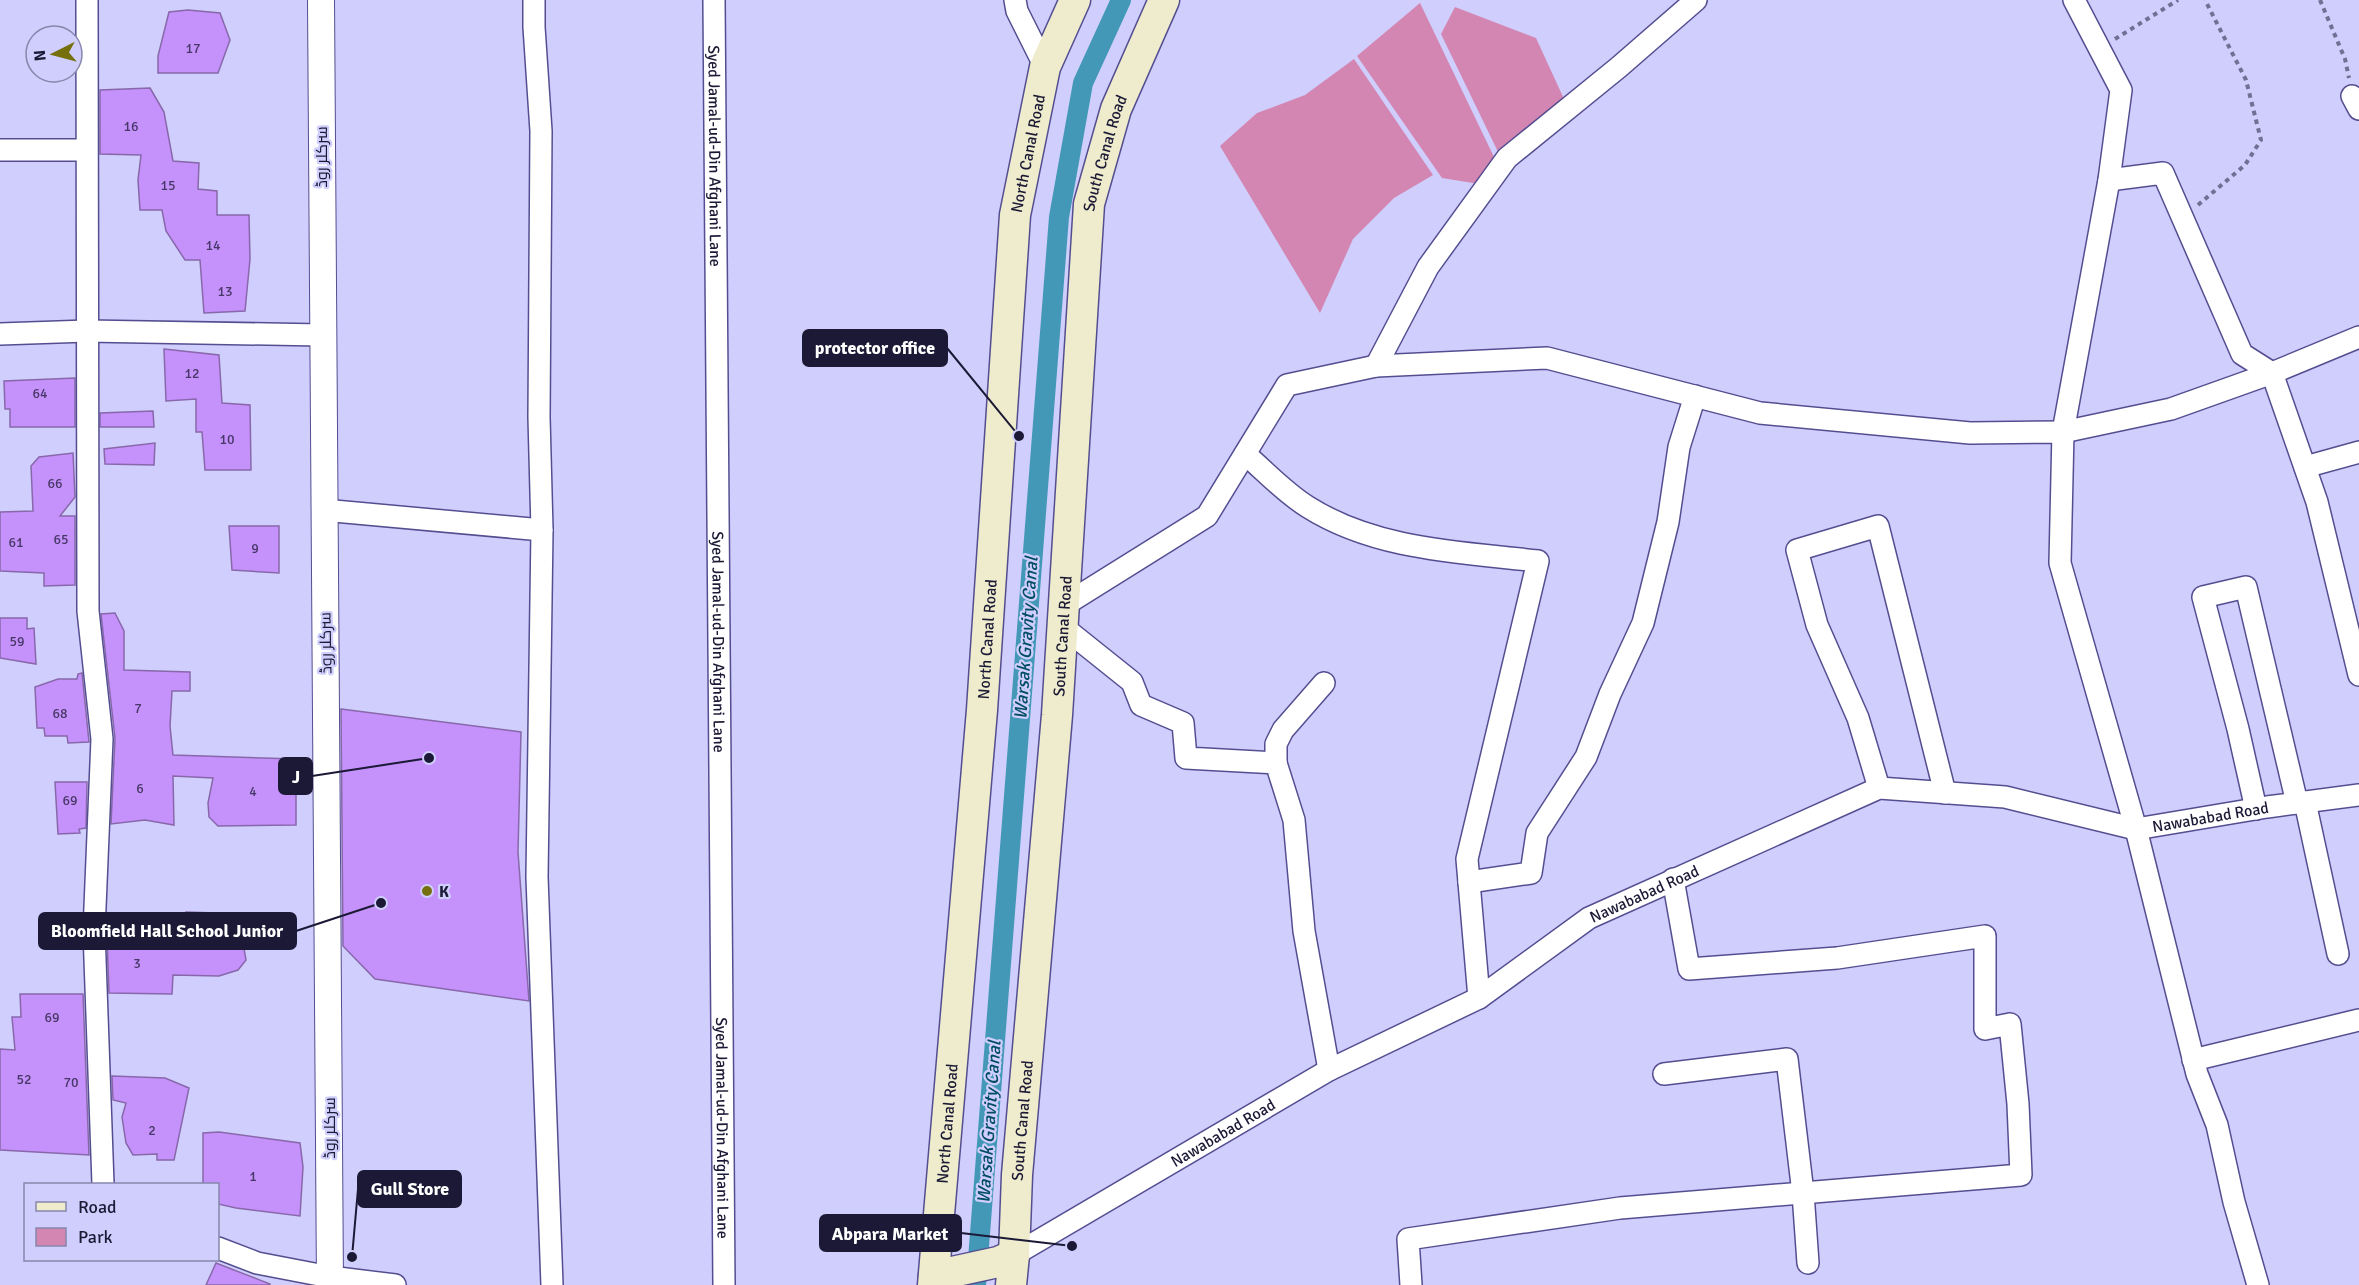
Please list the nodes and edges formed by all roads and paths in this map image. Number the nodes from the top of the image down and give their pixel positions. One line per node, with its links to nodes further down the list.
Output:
1 (87, 0): 2 (street); 18 (street)
2 (96, 0)
3 (321, 0): 23 (street, سرکلر روڈ)
4 (534, 0): 33 (street)
5 (714, 0): 62 (street, Syed Jamal-ud-Din Afghani Lane)
6 (1015, 0): 15 (street)
7 (1075, 0): 15 (main road, North Canal Road)
8 (1164, 0): 35 (main road, South Canal Road)
9 (1696, 0): 25 (street)
10 (2074, 0): 14 (street)
11 (2178, 0): 14 (path)
12 (2205, 0): 20 (path)
13 (2320, 0): 16 (path)
14 (2099, 48): 19 (street)
15 (1045, 67): 58 (main road, North Canal Road)
16 (2356, 103)
17 (0, 150): 18 (street)
18 (86, 150): 21 (street)
19 (2109, 180): 20 (street); 28 (street)
20 (2184, 217): 26 (street)
21 (87, 332): 22 (street); 23 (street); 53 (street)
22 (0, 334)
23 (322, 335): 32 (street, سرکلر روڈ)
24 (2359, 337): 26 (street)
25 (1376, 366): 27 (street); 30 (street)
26 (2272, 373): 28 (street); 31 (street)
27 (1695, 396): 28 (street); 46 (street)
28 (2063, 432): 44 (street)
29 (2359, 452): 31 (street)
30 (1245, 454): 35 (street); 46 (street)
31 (2305, 467): 34 (street)
32 (323, 510): 33 (street); 59 (street, سرکلر روڈ)
33 (542, 530): 61 (street)
34 (2351, 603): 36 (street)
35 (1063, 616): 38 (street); 57 (main road, South Canal Road)
36 (2359, 675)
37 (1324, 683): 38 (street)
38 (1276, 763): 51 (street)
39 (1879, 788): 40 (street, Nawababad Road); 40 (street); 45 (street, Nawababad Road)
40 (1945, 793): 44 (street, Nawababad Road)
41 (2359, 795): 42 (street, Nawababad Road)
42 (2301, 802): 43 (street, Nawababad Road); 43 (street); 47 (street)
43 (2256, 809): 44 (street, Nawababad Road)
44 (2136, 829): 50 (street)
45 (1673, 879): 48 (street, Nawababad Road); 54 (street)
46 (1469, 882): 48 (street)
47 (2338, 954)
48 (1479, 998): 51 (street, Nawababad Road)
49 (2359, 1020): 50 (street)
50 (2193, 1060): 64 (street)
51 (1329, 1070): 57 (street, Nawababad Road)
52 (1664, 1074): 54 (street)
53 (104, 1183)
54 (1803, 1193): 56 (street); 63 (street)
55 (219, 1248): 59 (street)
56 (1808, 1263)
57 (1008, 1267): 58 (main road)
58 (942, 1277)
59 (330, 1281): 60 (street)
60 (395, 1285)
61 (552, 1285)
62 (724, 1285)
63 (1411, 1285)
64 (2258, 1285)

